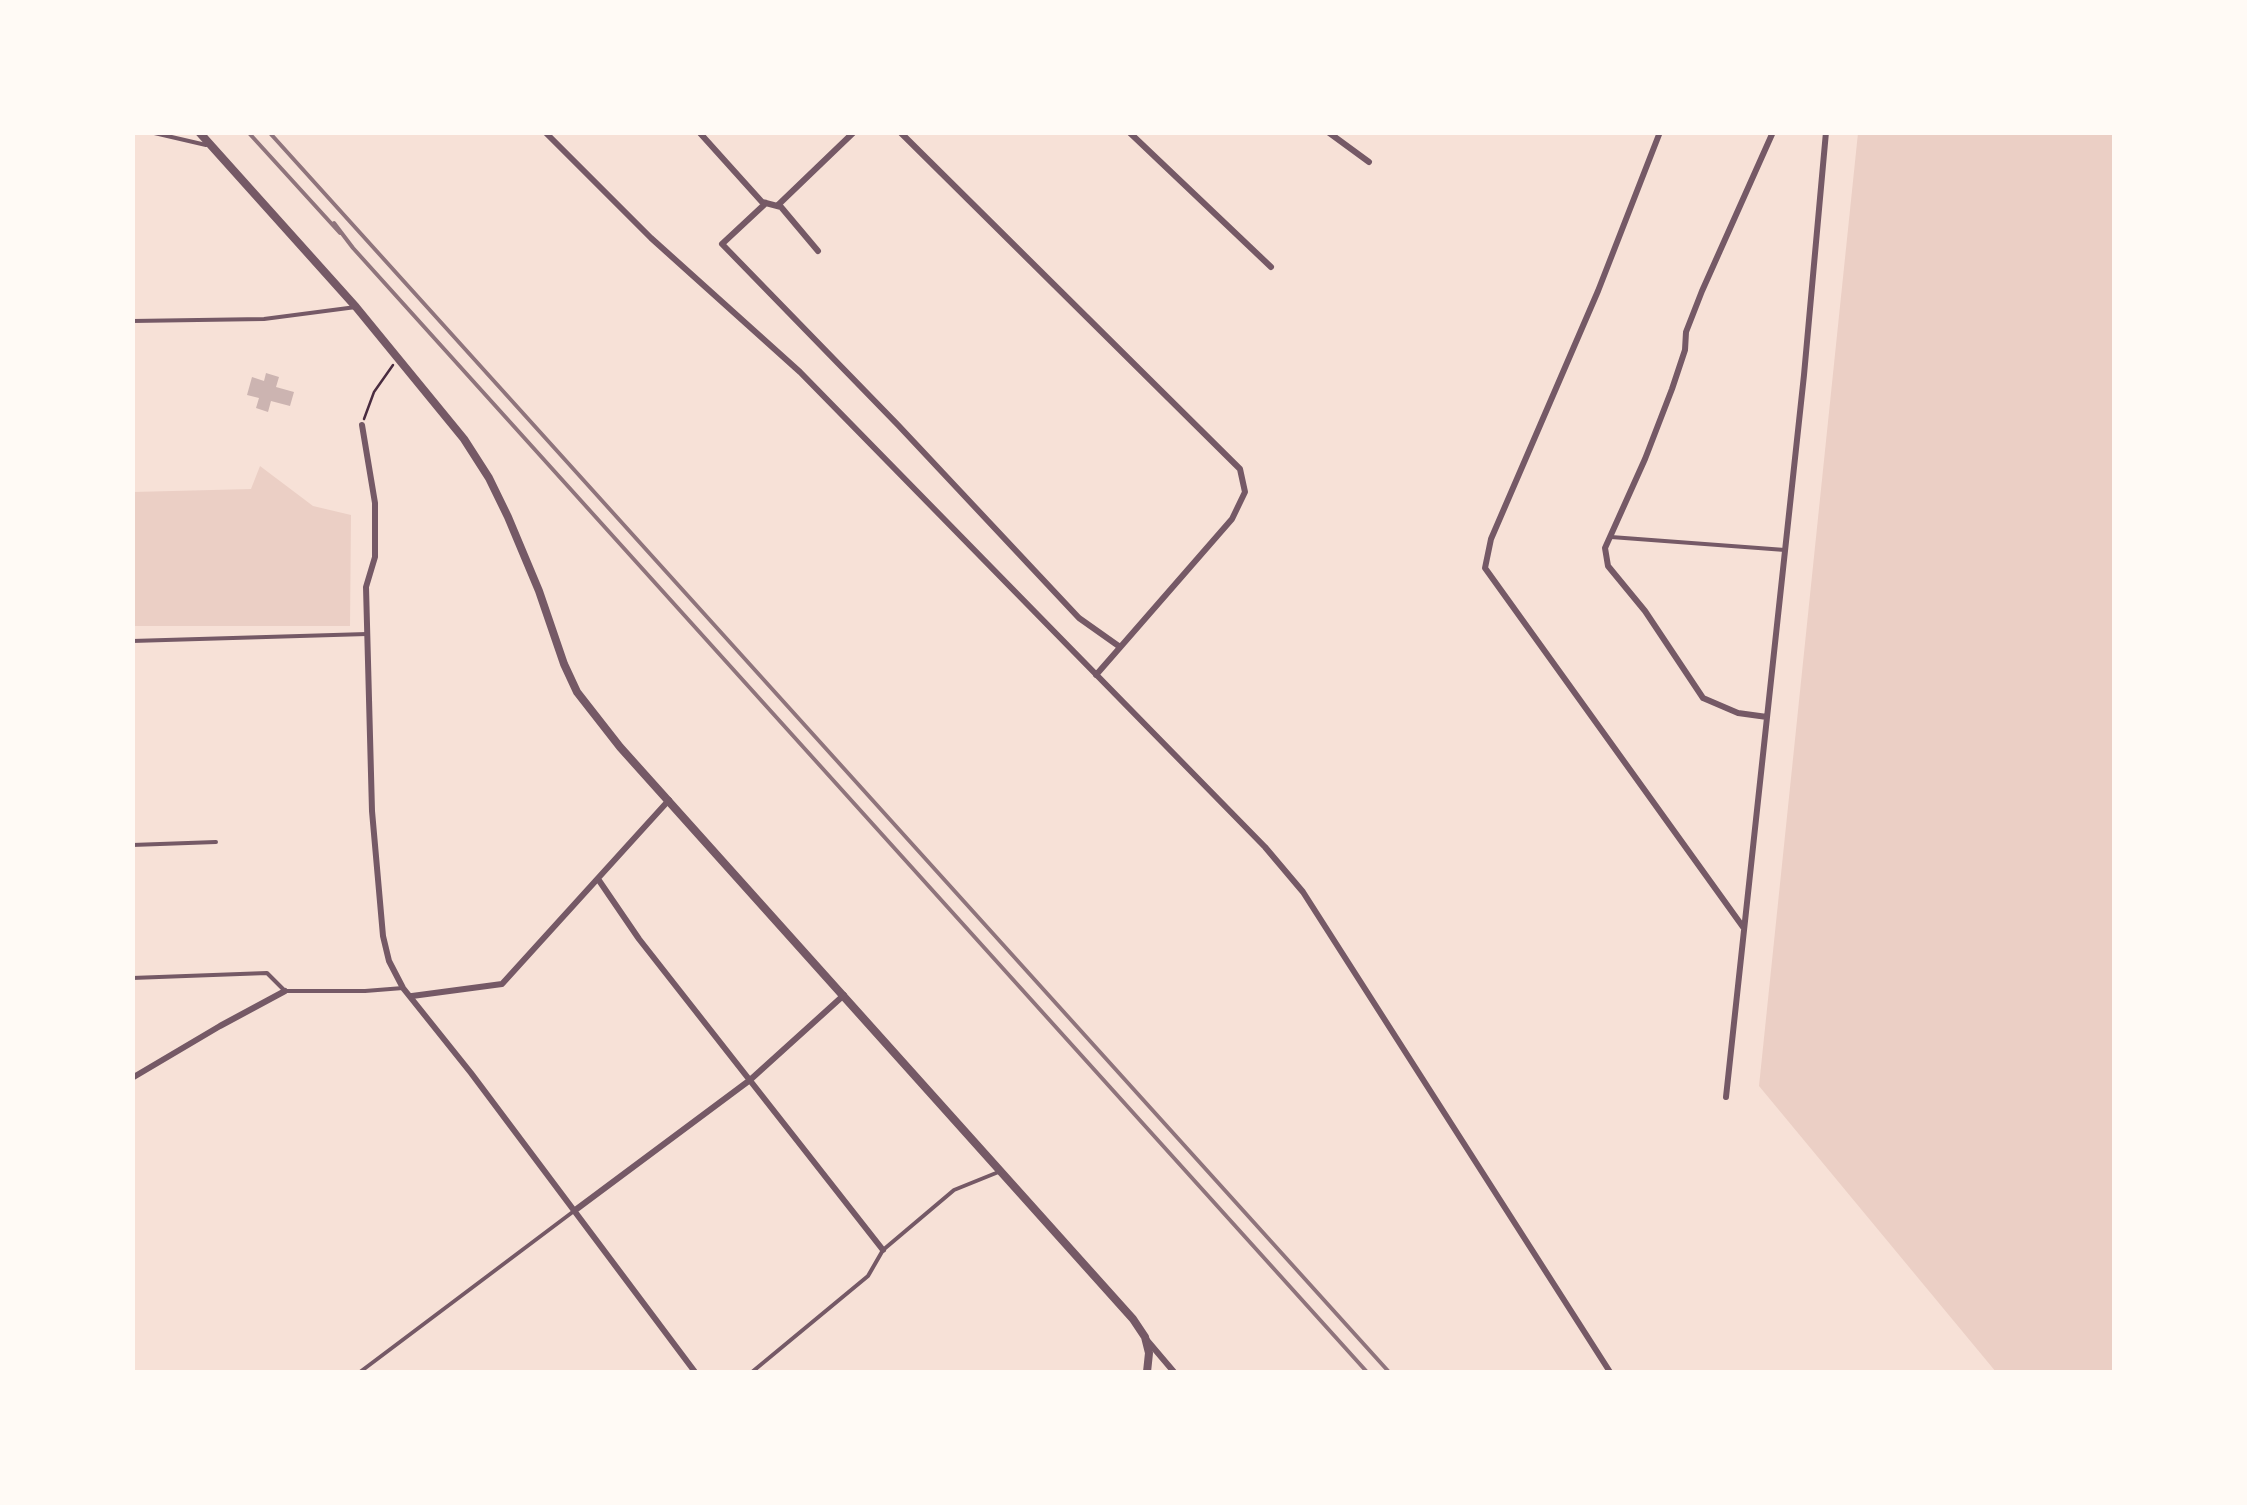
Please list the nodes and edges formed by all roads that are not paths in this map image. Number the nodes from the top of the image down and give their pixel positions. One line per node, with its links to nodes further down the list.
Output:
1 (150, 132): 12 (lane)
2 (198, 132): 12 (street)
3 (546, 132): 26 (street)
4 (699, 132): 14 (street)
5 (854, 132): 15 (street)
6 (900, 132): 25 (street)
7 (1130, 132): 17 (street)
8 (1328, 132): 13 (street)
9 (1660, 132): 32 (street)
10 (1773, 132): 21 (street)
11 (1826, 132): 22 (street)
12 (210, 146): 18 (street)
13 (1369, 162)
14 (766, 203): 15 (street); 25 (street)
15 (777, 206): 16 (street)
16 (818, 251)
17 (1271, 267)
18 (356, 307): 19 (lane); 28 (street)
19 (132, 321)
20 (362, 425): 23 (street)
21 (1611, 538): 22 (lane); 27 (street)
22 (1785, 550): 27 (street)
23 (367, 634): 24 (lane); 34 (street)
24 (132, 641)
25 (1120, 647): 26 (street)
26 (1096, 675): 50 (street)
27 (1767, 717): 32 (street)
28 (668, 800): 31 (street); 36 (street)
29 (216, 842): 30 (lane)
30 (132, 845)
31 (598, 878): 37 (street); 39 (street)
32 (1744, 928): 40 (street)
33 (132, 978): 35 (lane)
34 (404, 988): 35 (lane); 37 (street)
35 (285, 992): 38 (street)
36 (844, 994): 39 (street); 41 (street)
37 (412, 996): 42 (street)
38 (132, 1078)
39 (750, 1080): 42 (street); 43 (street)
40 (1726, 1097)
41 (1001, 1171): 43 (lane); 44 (street)
42 (574, 1212): 45 (lane); 46 (street)
43 (883, 1250): 47 (lane)
44 (1145, 1337): 48 (street); 49 (street)
45 (360, 1372)
46 (695, 1372)
47 (752, 1372)
48 (1147, 1372)
49 (1174, 1372)
50 (1610, 1372)

